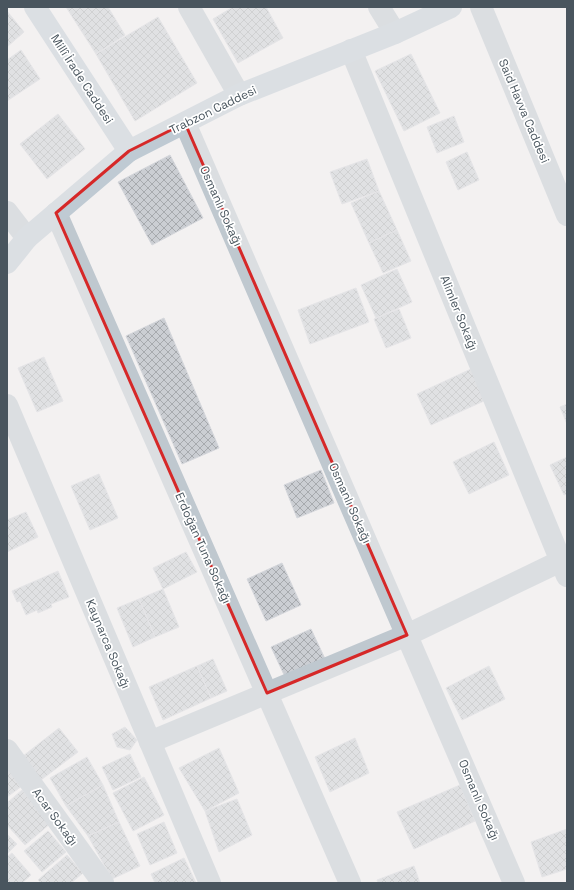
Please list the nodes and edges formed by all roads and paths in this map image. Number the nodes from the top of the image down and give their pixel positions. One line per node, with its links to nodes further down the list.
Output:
1 (34, 7): 10 (main road, Millî İrade Caddesi)
2 (189, 7): 8 (street)
3 (379, 7): 6 (street)
4 (451, 7): 6 (main road, Trabzon Caddesi)
5 (481, 7): 13 (street, Said Havva Caddesi)
6 (395, 33): 7 (main road, Trabzon Caddesi)
7 (351, 50): 8 (main road, Trabzon Caddesi); 17 (street, Alimler Sokağı)
8 (239, 96): 9 (main road, Trabzon Caddesi)
9 (184, 123): 10 (main road, Trabzon Caddesi); 18 (street, Osmanlı Sokağı)
10 (129, 151): 12 (main road, Trabzon Caddesi)
11 (7, 212): 14 (street)
12 (56, 213): 14 (main road, Trabzon Caddesi); 19 (street, Erdoğan Tuna Sokağı)
13 (567, 215)
14 (27, 238): 15 (main road, Trabzon Caddesi)
15 (7, 263)
16 (7, 405): 20 (street, Kaynarca Sokağı)
17 (565, 565): 18 (street)
18 (407, 634): 19 (street); 25 (street, Osmanlı Sokağı)
19 (267, 694): 20 (street); 24 (street, Erdoğan Tuna Sokağı)
20 (150, 742): 23 (street, Kaynarca Sokağı)
21 (7, 750): 22 (street, Acar Sokağı)
22 (103, 883)
23 (210, 883)
24 (350, 883)
25 (514, 883)

